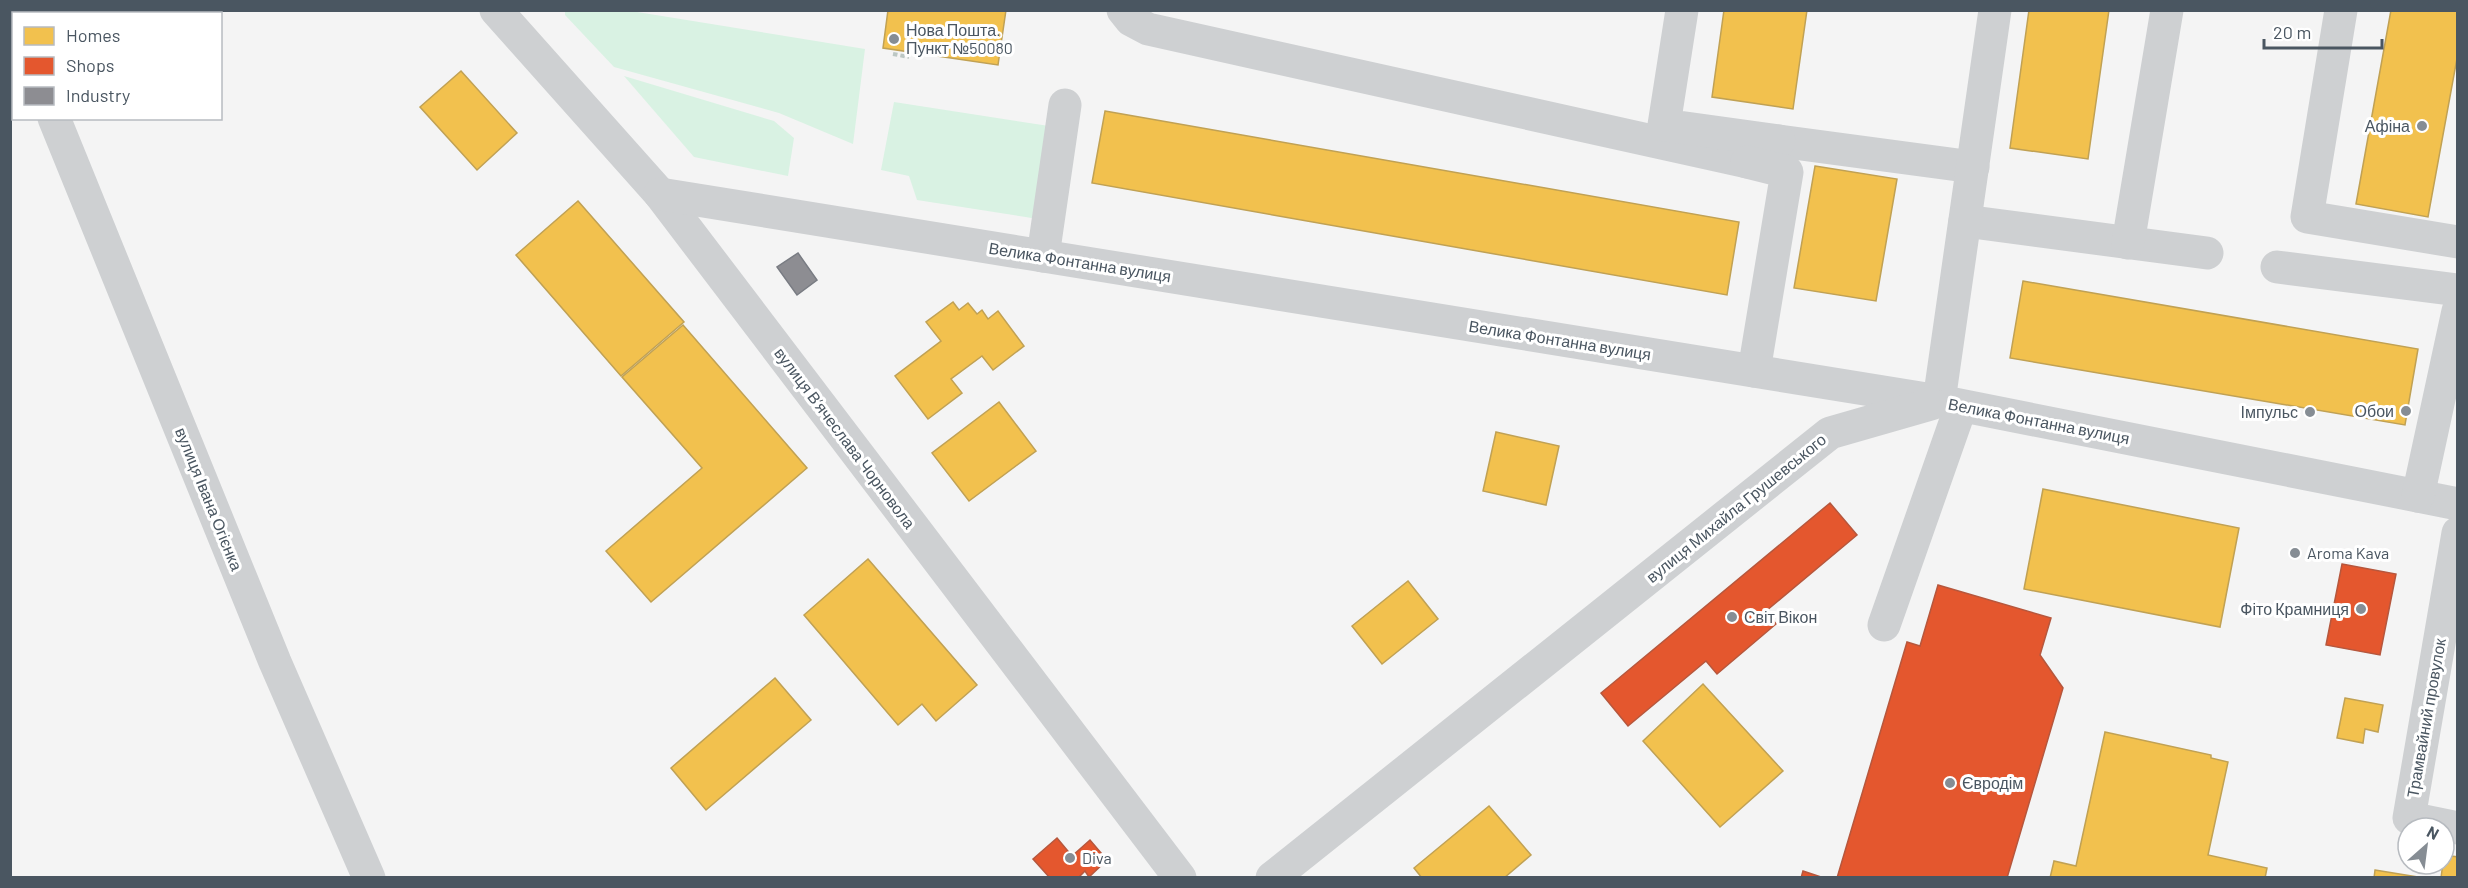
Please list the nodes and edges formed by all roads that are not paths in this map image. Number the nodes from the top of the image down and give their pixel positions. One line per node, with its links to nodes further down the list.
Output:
1 (496, 10): 12 (street, вулиця В’ячеслава Чорновола)
2 (1123, 10): 10 (street)
3 (1682, 10): 9 (street)
4 (1995, 10): 11 (street)
5 (2167, 10): 15 (street)
6 (2341, 10): 14 (street)
7 (1065, 105): 17 (street)
8 (55, 120): 28 (street, вулиця Івана Огієнка)
9 (1779, 141): 10 (street); 11 (street)
10 (1747, 162): 21 (street)
11 (1972, 167): 13 (street)
12 (660, 194): 17 (street, Велика Фонтанна вулиця); 29 (street, вулиця В’ячеслава Чорновола)
13 (1965, 221): 15 (street); 22 (street)
14 (2457, 242)
15 (2128, 243): 16 (street)
16 (2206, 253)
17 (1043, 256): 21 (street, Велика Фонтанна вулиця)
18 (2277, 267): 19 (street)
19 (2457, 290)
20 (2457, 311): 23 (street)
21 (1754, 371): 22 (street, Велика Фонтанна вулиця)
22 (1950, 404): 23 (street, Велика Фонтанна вулиця); 26 (street); 30 (street, вулиця Михайла Грушевського)
23 (2418, 496): 24 (street, Велика Фонтанна вулиця)
24 (2457, 504)
25 (2457, 533): 27 (street, Трамвайний провулок)
26 (1884, 625)
27 (2457, 828)
28 (369, 878)
29 (1180, 878)
30 (1272, 878)

